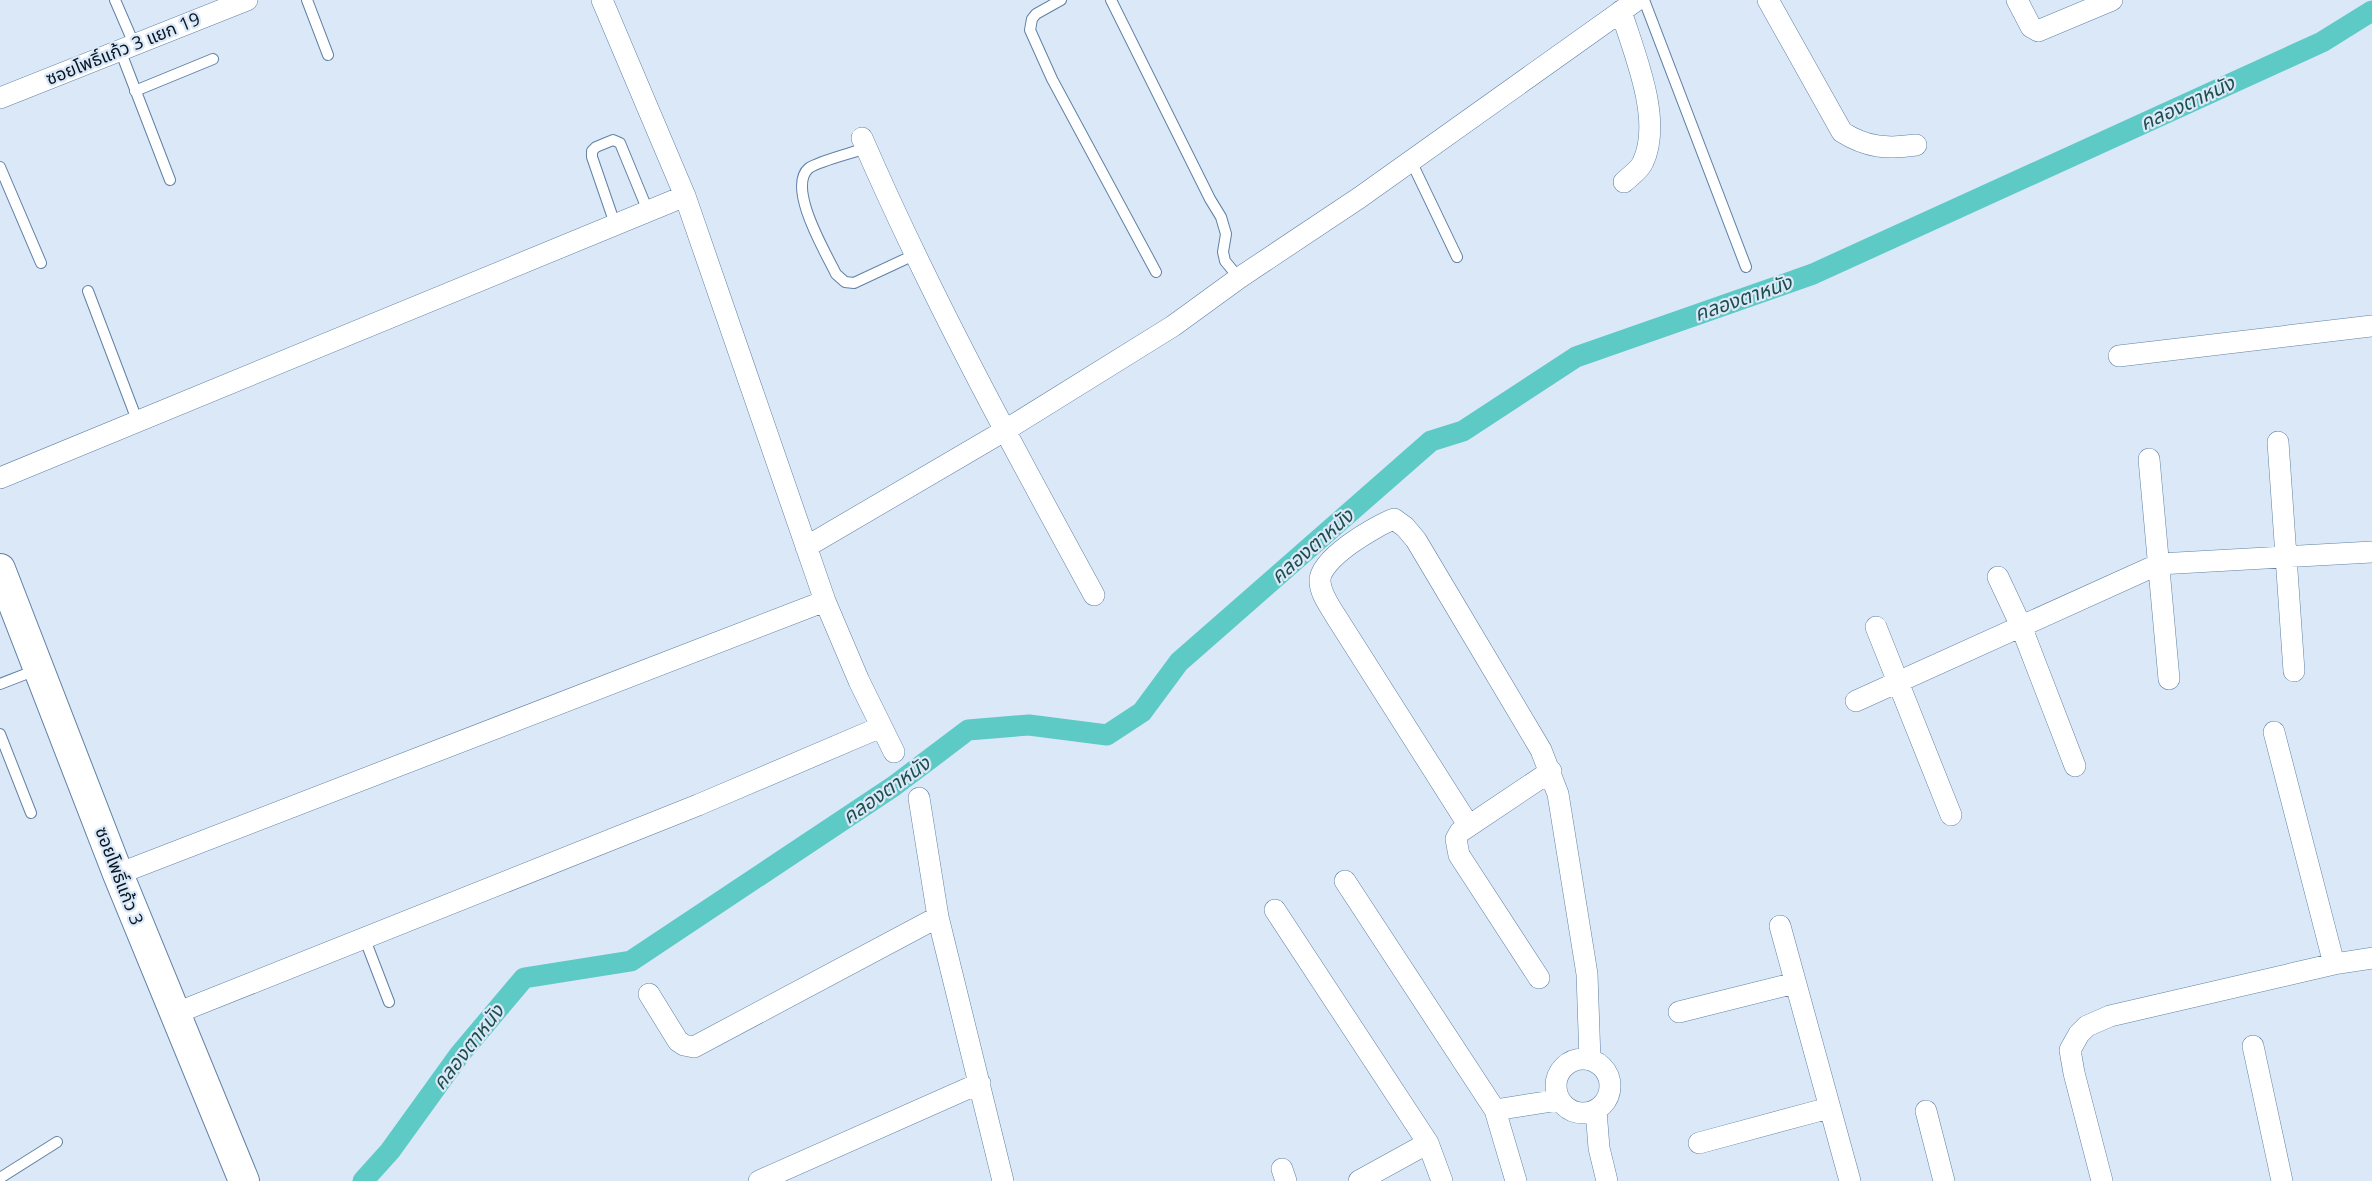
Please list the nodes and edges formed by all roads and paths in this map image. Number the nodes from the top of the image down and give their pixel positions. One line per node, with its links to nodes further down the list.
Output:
1 (115, 0): 12 (lane)
2 (247, 0): 12 (street, ซอยโพธิ์แก้ว 3 แยก 19)
3 (307, 0): 13 (lane)
4 (602, 0): 23 (street)
5 (1059, 0): 32 (lane)
6 (1112, 0): 33 (lane)
7 (1644, 0): 31 (lane)
8 (1768, 0): 18 (street)
9 (2017, 0): 10 (street)
10 (2112, 0)
11 (1629, 6): 19 (street); 22 (street)
12 (127, 47): 15 (lane); 16 (street, ซอยโพธิ์แก้ว 3 แยก 19)
13 (328, 55)
14 (213, 59): 15 (lane)
15 (135, 91): 21 (lane)
16 (0, 98)
17 (864, 143): 28 (street); 28 (lane)
18 (1917, 145)
19 (1411, 161): 29 (lane); 33 (street)
20 (0, 167): 24 (lane)
21 (170, 180)
22 (1624, 182)
23 (685, 196): 26 (street); 42 (street)
24 (12, 197): 25 (lane); 30 (lane)
25 (0, 202)
26 (648, 211): 27 (street); 27 (lane)
27 (615, 224): 37 (street)
28 (914, 255): 38 (street)
29 (1456, 257)
30 (41, 263)
31 (1746, 267)
32 (1156, 272)
33 (1239, 279): 38 (street)
34 (88, 291): 37 (lane)
35 (2372, 326): 36 (street)
36 (2119, 356)
37 (137, 420): 41 (street)
38 (1004, 431): 42 (street); 48 (street)
39 (2278, 442): 44 (street)
40 (2149, 459): 45 (street)
41 (0, 478)
42 (806, 547): 49 (street)
43 (2372, 552): 44 (street)
44 (2287, 558): 45 (street); 53 (street)
45 (2159, 564): 50 (street); 54 (street)
46 (0, 569): 52 (street, ซอยโพธิ์แก้ว 3)
47 (1998, 577): 50 (street)
48 (1094, 595)
49 (825, 601): 58 (street); 68 (street)
50 (2021, 626): 55 (street); 62 (street)
51 (1876, 627): 55 (street)
52 (39, 669): 56 (lane); 68 (street, ซอยโพธิ์แก้ว 3)
53 (2294, 671)
54 (2169, 679)
55 (1899, 681): 57 (street); 66 (street)
56 (0, 684)
57 (1856, 700)
58 (881, 727): 61 (street); 73 (street)
59 (2274, 732): 75 (street)
60 (0, 734): 65 (lane)
61 (894, 752)
62 (2075, 766)
63 (1551, 771): 67 (street); 67 (street); 83 (street)
64 (919, 798): 71 (street)
65 (31, 813)
66 (1951, 815)
67 (1469, 826): 76 (street)
68 (118, 874): 81 (street, ซอยโพธิ์แก้ว 3)
69 (1344, 882): 87 (street)
70 (1275, 910): 91 (street)
71 (938, 917): 78 (street); 84 (street)
72 (1780, 926): 77 (street)
73 (364, 937): 79 (lane); 81 (street)
74 (2372, 958): 75 (street)
75 (2334, 964): 103 (street)
76 (1539, 978)
77 (1795, 983): 80 (street); 86 (street)
78 (649, 994)
79 (389, 1002)
80 (1679, 1012)
81 (174, 1014): 94 (street, ซอยโพธิ์แก้ว 3)
82 (2253, 1046): 104 (street)
83 (1590, 1060): 85 (street); 88 (street)
84 (980, 1083): 95 (street); 96 (street)
85 (1559, 1100): 87 (street); 88 (street)
86 (1829, 1108): 92 (street); 101 (street)
87 (1495, 1110): 99 (street)
88 (1596, 1110): 100 (street)
89 (1926, 1111): 102 (street)
90 (57, 1142): 93 (lane)
91 (1428, 1143): 97 (street); 98 (street)
92 (1699, 1143)
93 (0, 1178)
94 (243, 1181)
95 (759, 1181)
96 (1004, 1181)
97 (1359, 1181)
98 (1442, 1181)
99 (1516, 1181)
100 (1607, 1181)
101 (1850, 1181)
102 (1944, 1181)
103 (2102, 1181)
104 (2282, 1181)

